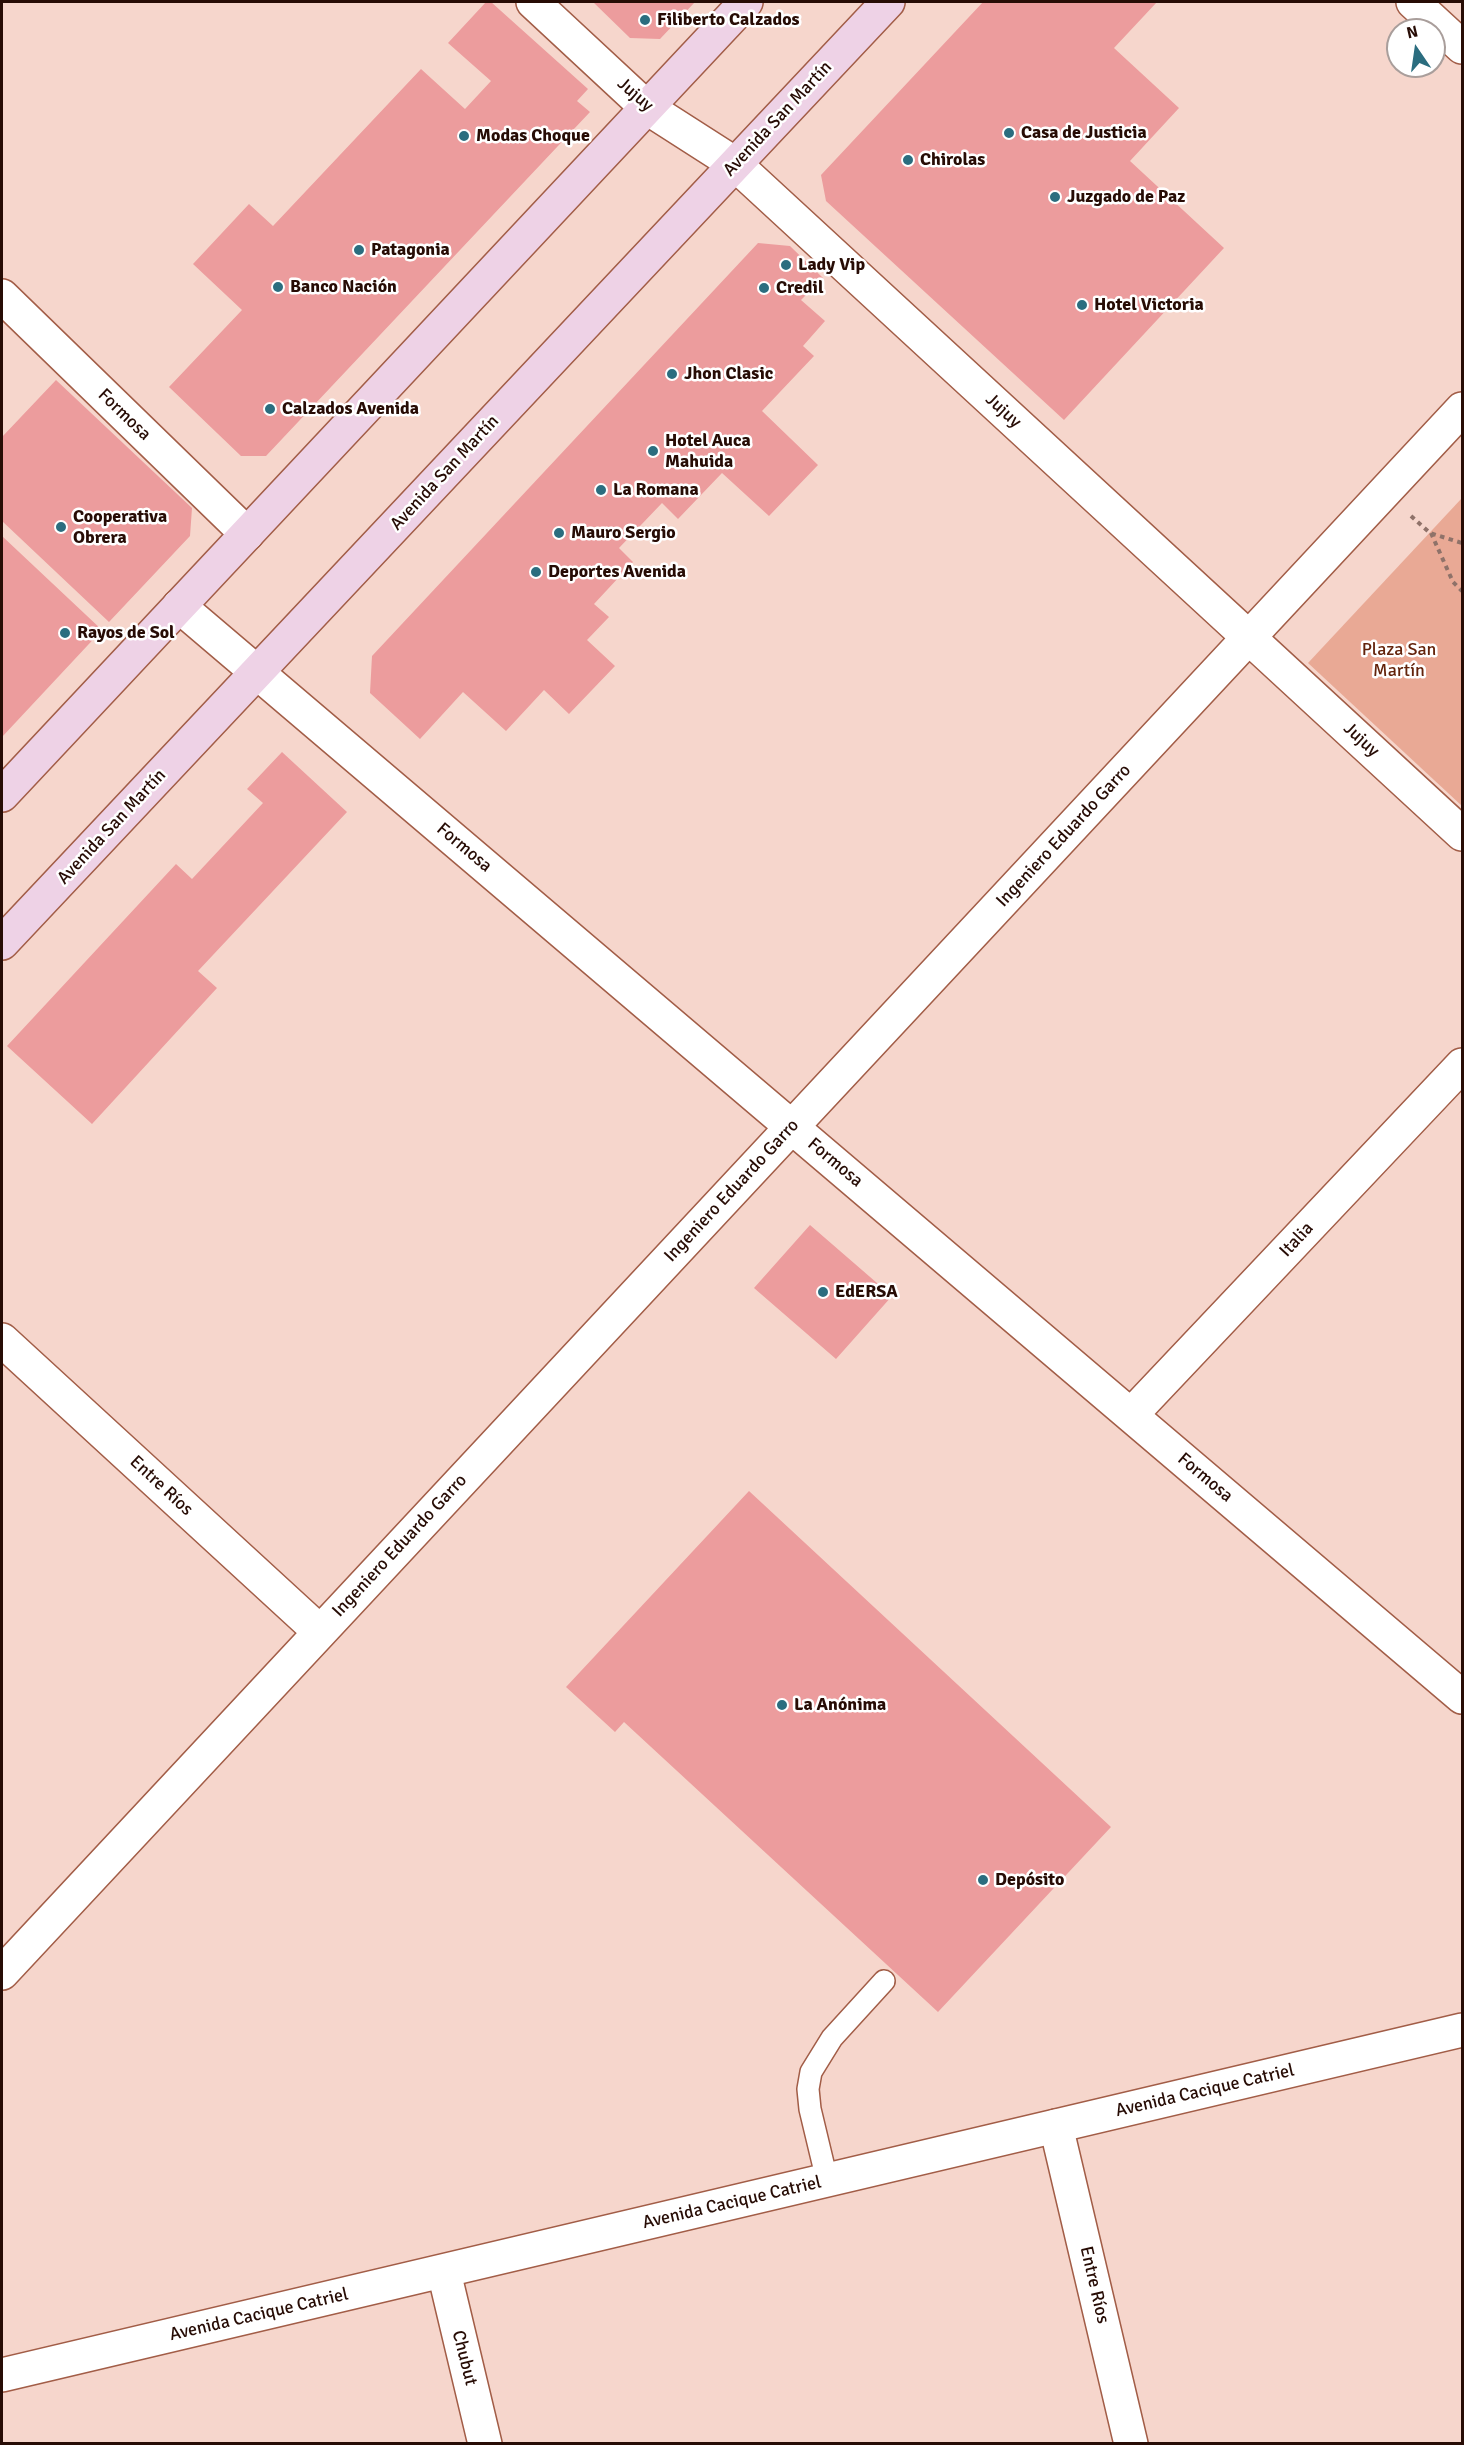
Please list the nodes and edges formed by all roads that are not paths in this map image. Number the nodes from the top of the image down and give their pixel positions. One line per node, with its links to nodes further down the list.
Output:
1 (533, 2): 6 (street, Jujuy)
2 (746, 2): 6 (main road)
3 (888, 2): 7 (main road, Avenida San Martín)
4 (1413, 2): 5 (street)
5 (1462, 47)
6 (646, 107): 7 (street, Jujuy); 10 (main road)
7 (735, 165): 12 (street, Jujuy); 13 (main road, Avenida San Martín)
8 (2, 296): 10 (street, Formosa)
9 (1462, 409): 12 (street, Ingeniero Eduardo Garro)
10 (247, 534): 11 (main road)
11 (179, 606): 13 (street, Formosa); 14 (main road)
12 (1249, 638): 15 (street, Jujuy); 18 (street, Ingeniero Eduardo Garro)
13 (257, 672): 16 (main road, Avenida San Martín); 18 (street, Formosa)
14 (2, 795)
15 (1462, 834)
16 (2, 944)
17 (1462, 1065): 20 (street, Italia)
18 (792, 1126): 20 (street, Formosa); 21 (street, Ingeniero Eduardo Garro)
19 (2, 1340): 21 (street, Entre Ríos)
20 (1131, 1415): 22 (street, Formosa)
21 (320, 1632): 23 (street, Ingeniero Eduardo Garro)
22 (1461, 1694)
23 (7, 1956)
24 (884, 1981): 27 (lane)
25 (1462, 2030): 26 (street, Avenida Cacique Catriel)
26 (1056, 2126): 27 (street, Avenida Cacique Catriel); 31 (street, Entre Ríos)
27 (827, 2180): 28 (street, Avenida Cacique Catriel)
28 (444, 2272): 29 (street, Avenida Cacique Catriel); 30 (street, Chubut)
29 (2, 2375)
30 (485, 2444)
31 (1131, 2444)

